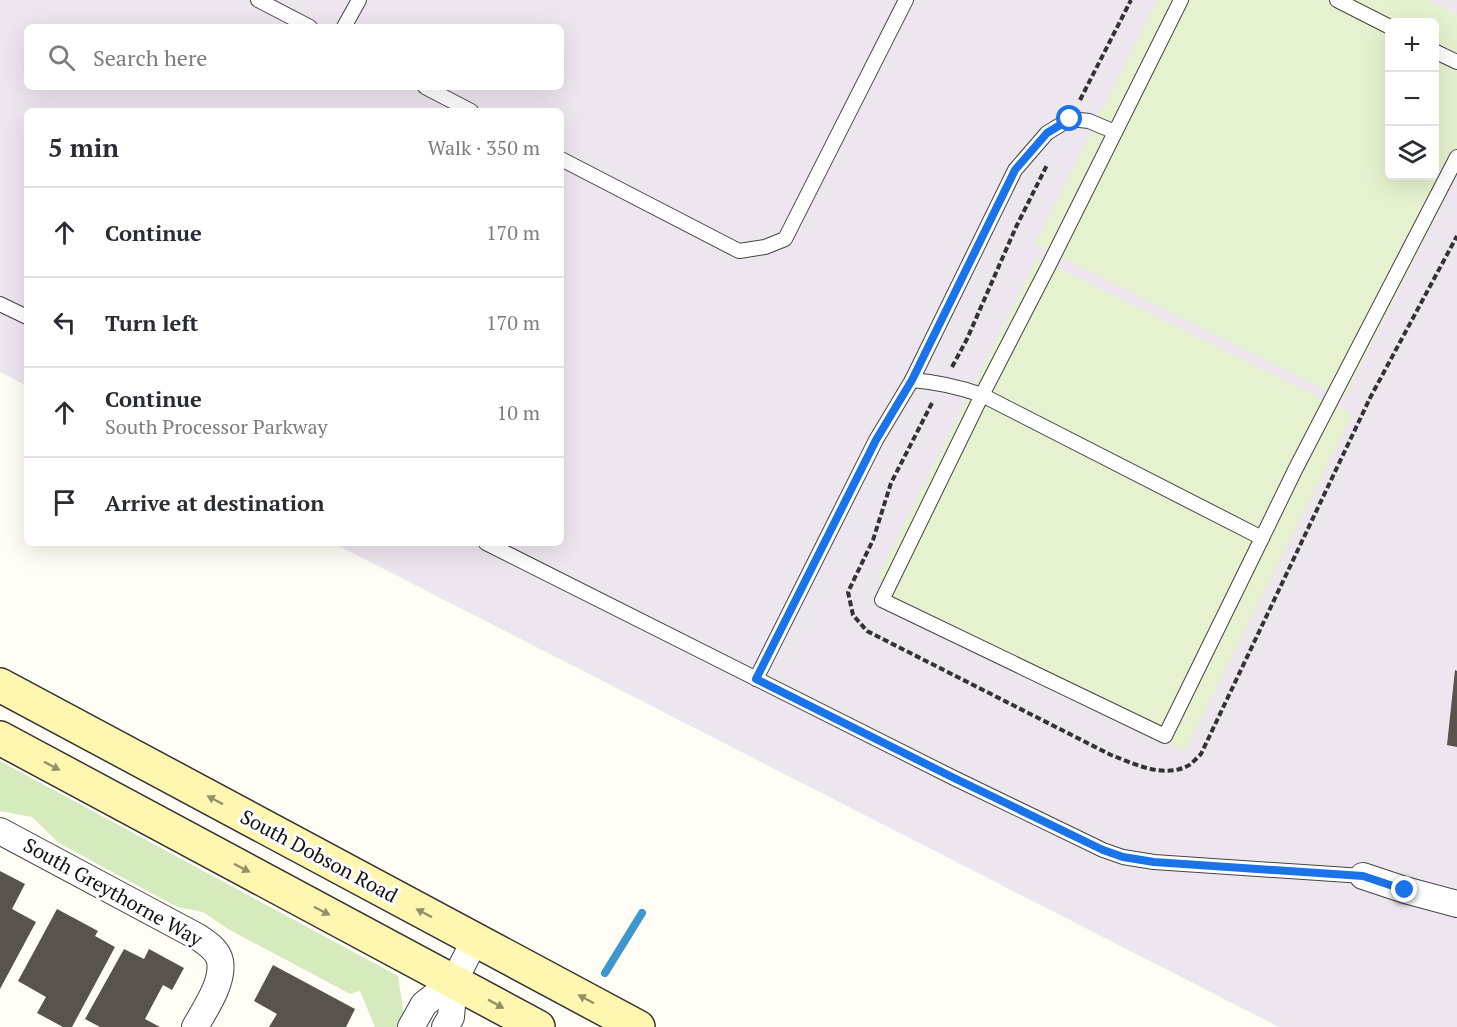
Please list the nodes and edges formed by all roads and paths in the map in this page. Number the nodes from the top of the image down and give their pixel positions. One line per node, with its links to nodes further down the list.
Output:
1 (258, 0): 6 (lane)
2 (359, 0): 7 (lane)
3 (906, 0): 15 (lane)
4 (1181, 0): 13 (lane)
5 (1337, 0): 8 (lane)
6 (304, 24)
7 (346, 24)
8 (1385, 25)
9 (1439, 53): 10 (lane)
10 (1457, 62)
11 (431, 90): 12 (lane)
12 (465, 108)
13 (1115, 132): 18 (lane); 19 (lane)
14 (1457, 157): 20 (lane)
15 (564, 161)
16 (0, 304): 17 (lane)
17 (24, 316)
18 (912, 380): 19 (lane); 22 (lane)
19 (982, 395): 20 (lane); 20 (lane)
20 (1262, 538)
21 (494, 546): 22 (lane)
22 (756, 679): 26 (lane)
23 (0, 685): 28 (street, South Dobson Road, one-way to 23)
24 (0, 738): 29 (street, one-way to 29)
25 (0, 831): 30 (street, South Greythorne Way)
26 (1363, 876): 27 (street)
27 (1457, 904)
28 (476, 940): 29 (street); 34 (street, South Dobson Road, one-way to 28)
29 (454, 981): 31 (street); 32 (street); 33 (street, one-way to 33)
30 (195, 1027)
31 (411, 1027)
32 (445, 1027)
33 (538, 1027)
34 (638, 1027)

